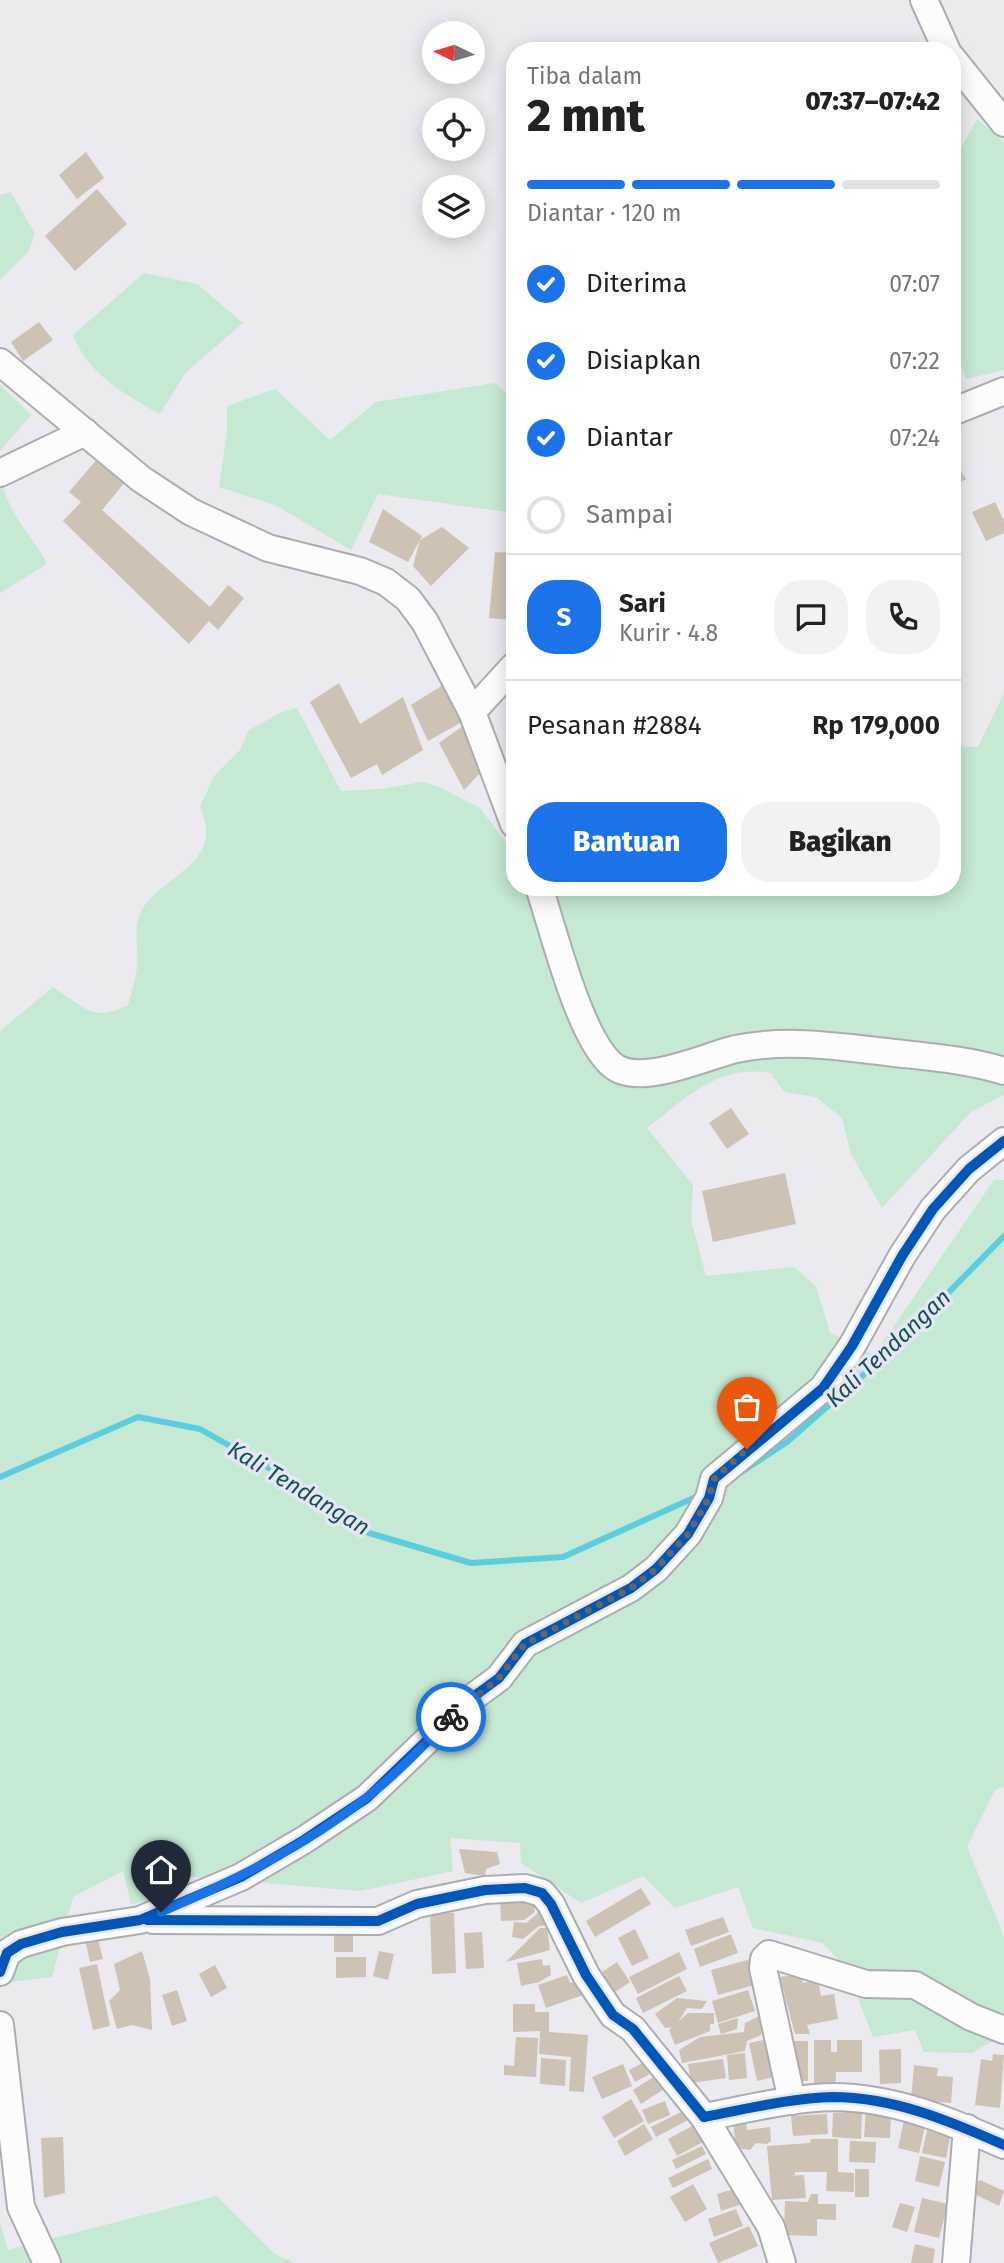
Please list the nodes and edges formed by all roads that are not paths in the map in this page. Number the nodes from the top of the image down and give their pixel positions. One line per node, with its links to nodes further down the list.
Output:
1 (925, 0): 2 (street)
2 (943, 42)
3 (961, 69): 4 (street)
4 (1004, 123)
5 (0, 362): 8 (street)
6 (1004, 391): 7 (street)
7 (961, 408)
8 (85, 432): 9 (street); 11 (street)
9 (0, 473)
10 (506, 675): 11 (street)
11 (472, 712): 12 (street)
12 (506, 803)
13 (542, 896): 14 (street)
14 (1004, 1071)
15 (1004, 1141): 16 (street)
16 (140, 1920): 17 (street); 21 (street)
17 (0, 1972)
18 (0, 2025): 24 (street)
19 (1004, 2030): 20 (street)
20 (792, 2101): 21 (street); 22 (street)
21 (704, 2117): 25 (street)
22 (967, 2128): 23 (street); 26 (street)
23 (1004, 2145)
24 (47, 2263)
25 (782, 2263)
26 (956, 2263)

